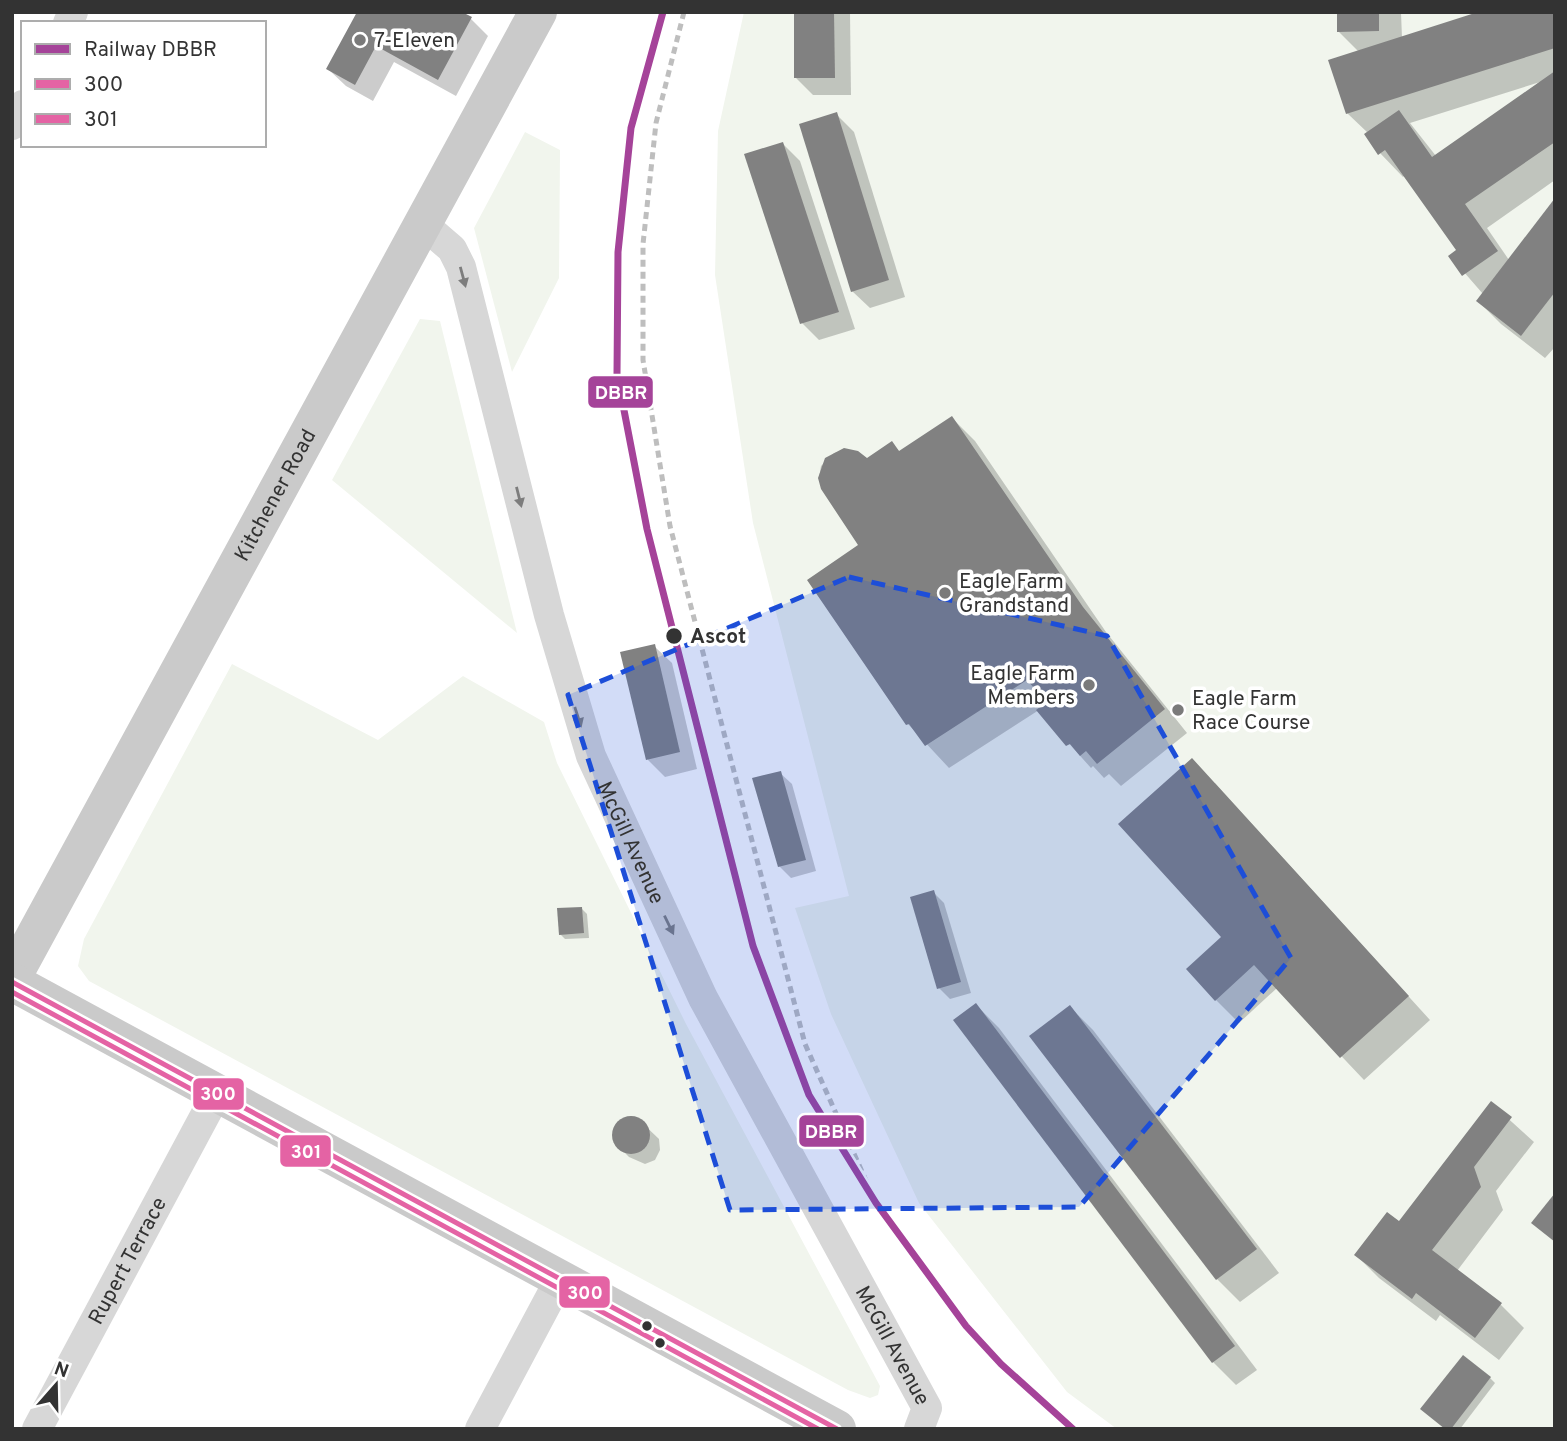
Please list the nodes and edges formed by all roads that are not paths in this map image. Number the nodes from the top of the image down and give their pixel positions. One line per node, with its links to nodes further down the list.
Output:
1 (524, 21): 4 (main road, Kitchener Road)
2 (21, 109): 3 (street)
3 (12, 125)
4 (423, 223): 5 (main road, Kitchener Road); 8 (street, McGill Avenue, one-way to 8)
5 (12, 980): 6 (main road)
6 (217, 1093): 7 (main road); 9 (street, Rupert Terrace)
7 (560, 1279): 10 (street); 11 (main road)
8 (923, 1419)
9 (37, 1429)
10 (480, 1429)
11 (838, 1429)

